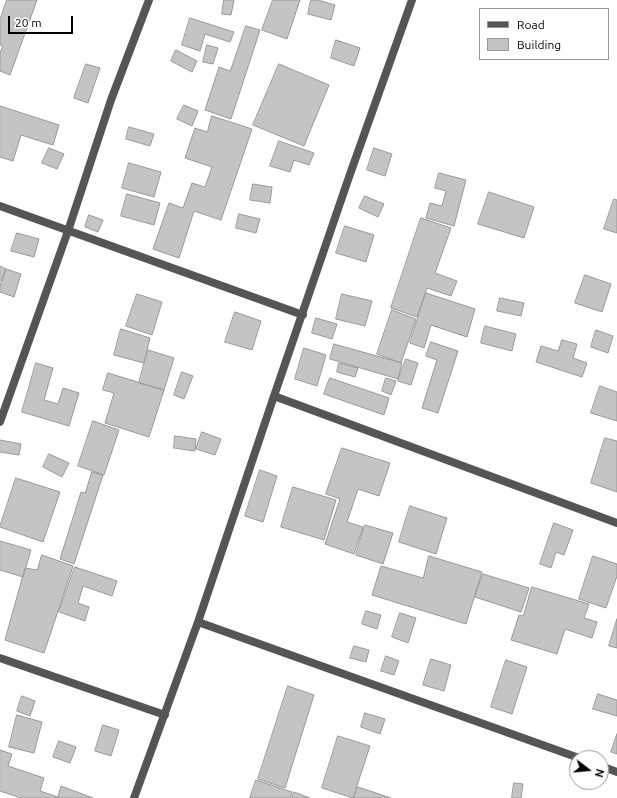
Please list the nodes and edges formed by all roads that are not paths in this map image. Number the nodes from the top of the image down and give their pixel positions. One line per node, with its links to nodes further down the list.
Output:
1 (149, 0): 4 (street)
2 (412, 0): 5 (street)
3 (0, 206): 4 (street)
4 (68, 231): 5 (street); 7 (street)
5 (303, 315): 6 (street)
6 (274, 396): 8 (street); 9 (street)
7 (0, 422)
8 (617, 523)
9 (198, 622): 11 (street); 12 (street)
10 (0, 658): 11 (street)
11 (165, 715): 13 (street)
12 (569, 754)
13 (134, 798)

